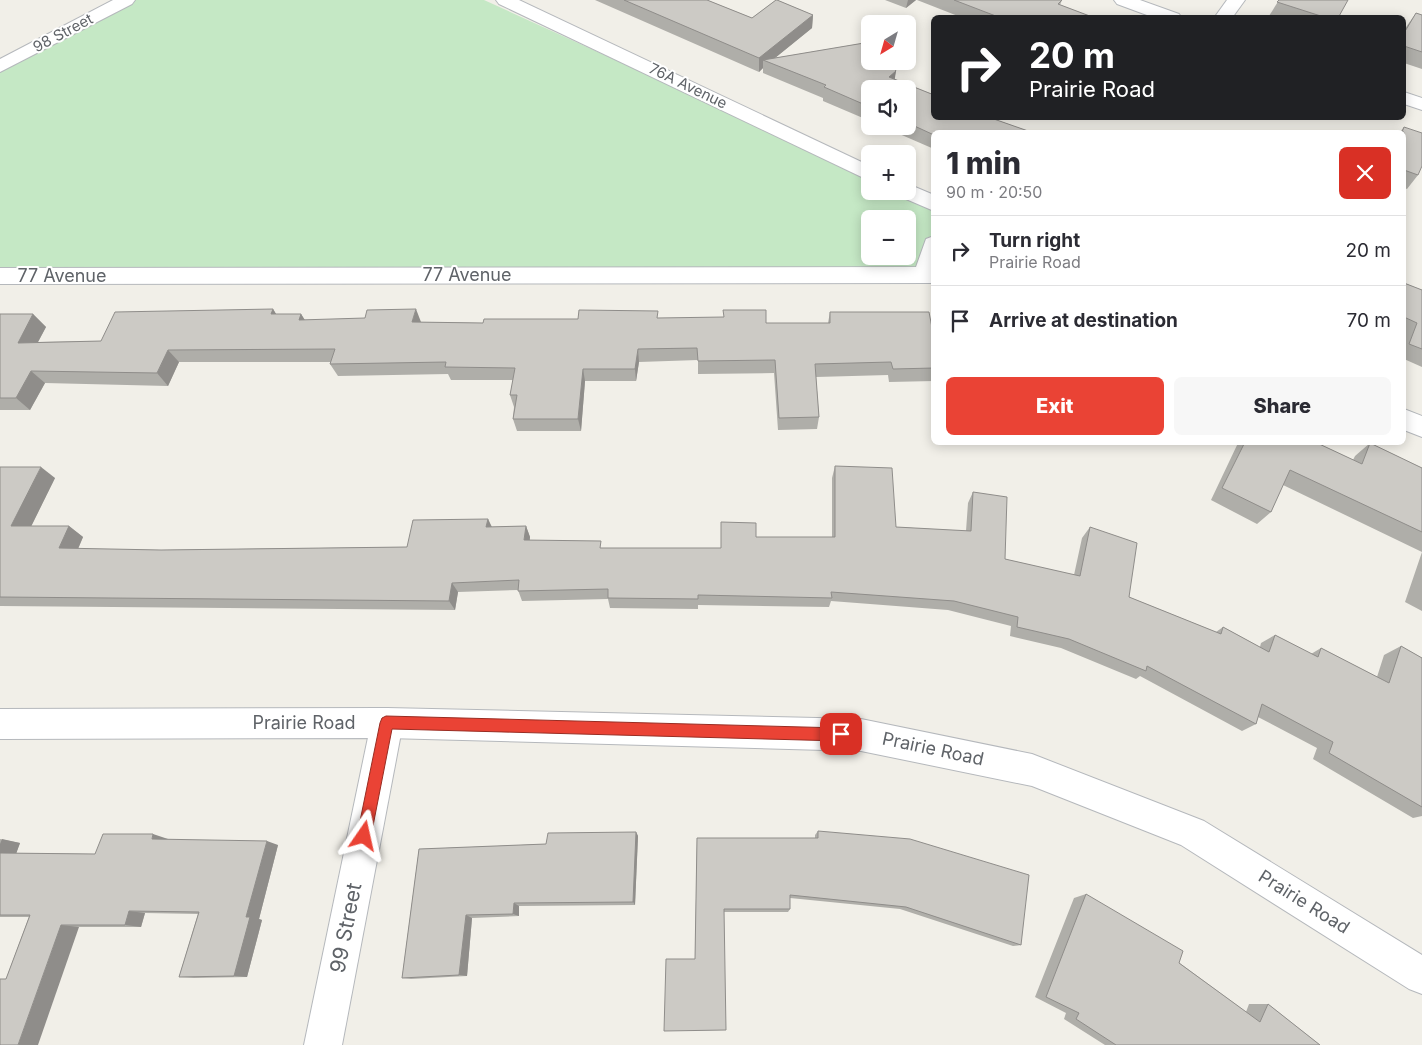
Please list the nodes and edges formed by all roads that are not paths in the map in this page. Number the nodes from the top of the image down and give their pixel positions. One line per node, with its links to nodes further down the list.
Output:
1 (126, 0): 7 (street, 98 Street)
2 (505, 0): 10 (street, 76A Avenue)
3 (1124, 0): 5 (street)
4 (1236, 0): 6 (street)
5 (1165, 15)
6 (1225, 15)
7 (0, 66)
8 (1406, 99): 9 (street)
9 (1422, 104)
10 (861, 170)
11 (916, 196): 12 (street)
12 (931, 203)
13 (929, 274): 14 (street, 77 Avenue)
14 (0, 276)
15 (1406, 420): 16 (street)
16 (1422, 428)
17 (386, 723): 18 (street, Prairie Road); 19 (street, Prairie Road); 20 (street, 99 Street)
18 (0, 724)
19 (1422, 976)
20 (323, 1045)

